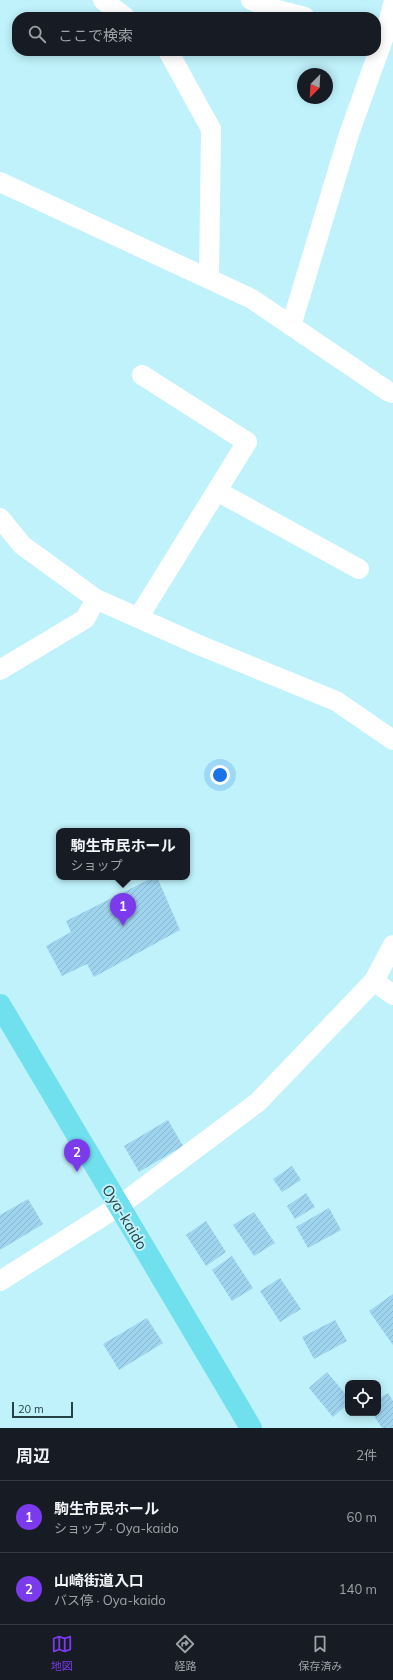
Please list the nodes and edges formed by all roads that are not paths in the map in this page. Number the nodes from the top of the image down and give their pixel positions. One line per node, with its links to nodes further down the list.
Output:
1 (103, 0): 4 (street)
2 (251, 0): 5 (street)
3 (393, 4): 6 (street)
4 (119, 12)
5 (286, 12)
6 (385, 33): 7 (street)
7 (381, 44)
8 (171, 56): 11 (street)
9 (377, 56): 12 (street)
10 (0, 182): 11 (street)
11 (209, 279): 12 (street)
12 (291, 326): 14 (street)
13 (142, 374): 15 (street)
14 (393, 393)
15 (217, 491): 17 (street); 19 (street)
16 (0, 518): 18 (street)
17 (359, 569)
18 (96, 599): 19 (street); 20 (street)
19 (138, 618): 21 (street)
20 (0, 670)
21 (393, 740)
22 (393, 945): 23 (street)
23 (374, 981): 24 (street); 26 (street)
24 (393, 995)
25 (3, 1016): 26 (main road, Oya-kaido)
26 (119, 1206): 27 (street); 28 (main road, Oya-kaido)
27 (0, 1281)
28 (252, 1428)

